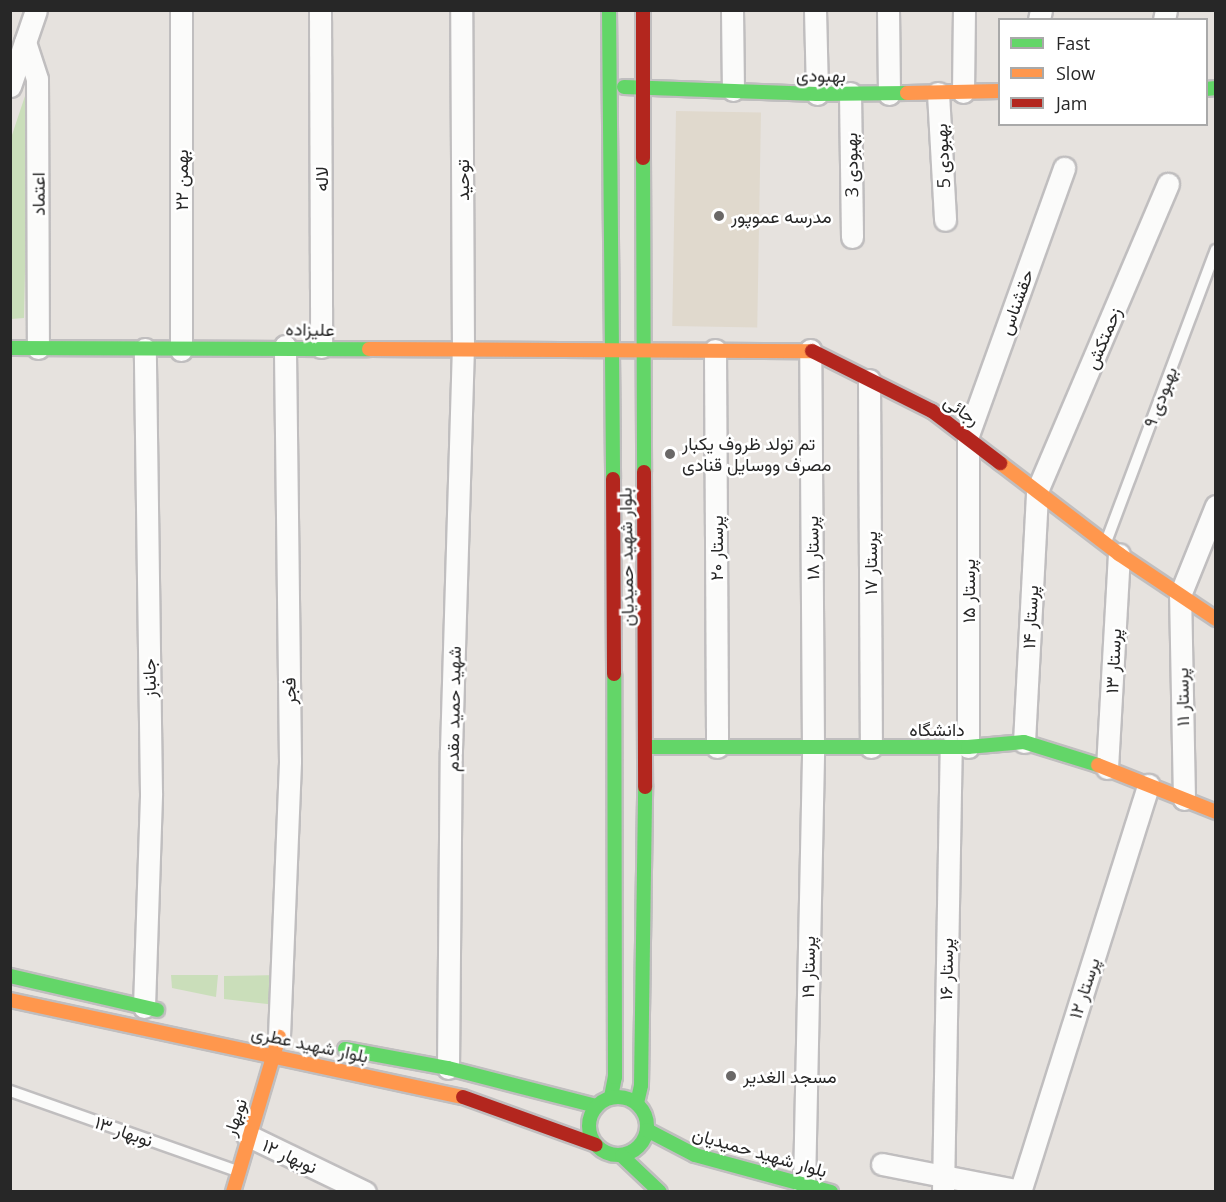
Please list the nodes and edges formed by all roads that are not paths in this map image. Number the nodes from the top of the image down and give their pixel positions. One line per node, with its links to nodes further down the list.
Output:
1 (36, 10): 11 (street)
2 (181, 10): 33 (street, ۲۲ بهمن)
3 (320, 10): 28 (street, لاله)
4 (461, 10): 31 (street, توحید)
5 (609, 10): 13 (street, بلوار شهید حمیدیان)
6 (643, 10): 14 (street, بلوار شهید حمیدیان)
7 (732, 10): 15 (street)
8 (815, 10): 20 (street)
9 (888, 10): 21 (street)
10 (964, 10): 17 (street)
11 (26, 42): 12 (street); 30 (street, اعتماد)
12 (10, 86)
13 (609, 86): 14 (street, بهبودی); 34 (street, بلوار شهید حمیدیان)
14 (643, 87): 15 (street, بهبودی); 35 (street, بلوار شهید حمیدیان)
15 (733, 90): 20 (street, بهبودی)
16 (998, 91): 17 (street, بهبودی)
17 (963, 92): 19 (street, بهبودی)
18 (850, 93): 20 (street, بهبودی); 21 (street, بهبودی); 25 (street, بهبودی 3)
19 (939, 93): 21 (street, بهبودی); 24 (street, بهبودی 5)
20 (817, 94)
21 (889, 94)
22 (1064, 168): 39 (street, حقشناس)
23 (1168, 184): 40 (street, زحمتکش)
24 (945, 220)
25 (852, 237)
26 (1215, 250): 42 (lane, بهبودی ۹)
27 (285, 346): 28 (street, علیزاده); 33 (street, علیزاده); 61 (street, فجر)
28 (321, 347): 31 (street, علیزاده)
29 (10, 348): 30 (street, علیزاده)
30 (38, 348): 32 (street, علیزاده)
31 (463, 349): 34 (street, علیزاده); 63 (street, شهید حمید مقدم)
32 (145, 350): 33 (street, علیزاده); 59 (street, جانباز)
33 (181, 350)
34 (609, 350): 35 (street, علیزاده); 46 (street, بلوار شهید حمیدیان)
35 (642, 350): 36 (street, رجائی); 45 (street, بلوار شهید حمیدیان)
36 (715, 350): 37 (street, رجائی); 49 (street, پرستار ۲۰)
37 (810, 350): 38 (street, رجائی); 50 (street, پرستار ۱۸)
38 (869, 380): 39 (street, رجائی); 51 (street, پرستار ۱۷)
39 (968, 435): 40 (street, رجائی); 52 (street, پرستار ۱۵)
40 (1037, 491): 42 (street, رجائی); 47 (street, پرستار ۱۴)
41 (1215, 506): 43 (street)
42 (1112, 549): 43 (street, رجائی); 53 (street, پرستار ۱۳)
43 (1180, 595): 44 (street, رجائی); 55 (street, پرستار ۱۱)
44 (1215, 619)
45 (645, 624): 46 (street); 48 (street, بلوار شهید حمیدیان)
46 (614, 627): 65 (street, بلوار شهید حمیدیان)
47 (1024, 742): 52 (street, دانشگاه); 53 (street, دانشگاه)
48 (645, 747): 49 (street, دانشگاه); 66 (street, بلوار شهید حمیدیان)
49 (717, 747): 50 (street, دانشگاه)
50 (813, 747): 51 (street, دانشگاه); 76 (street, پرستار ۱۹)
51 (871, 747): 52 (street, دانشگاه)
52 (959, 747): 75 (street, پرستار ۱۶)
53 (1107, 768): 54 (street, دانشگاه)
54 (1148, 785): 55 (street, دانشگاه); 81 (street, پرستار ۱۲)
55 (1184, 799): 56 (street, دانشگاه)
56 (1215, 812)
57 (10, 976): 59 (street)
58 (10, 1000): 61 (street, بلوار شهید عطری)
59 (144, 1007): 60 (street)
60 (167, 1012)
61 (278, 1041): 69 (street, نوبهار); 70 (street, بلوار شهید عطری)
62 (332, 1046): 63 (street, بلوار شهید عطری)
63 (448, 1068): 67 (street, بلوار شهید عطری)
64 (10, 1091): 73 (lane, نوبهار ۱۳)
65 (611, 1097): 66 (street); 67 (street)
66 (637, 1103): 68 (street)
67 (596, 1106): 70 (street)
68 (647, 1130): 71 (street); 76 (street, بلوار شهید حمیدیان)
69 (247, 1135): 73 (street, نوبهار); 78 (street, نوبهار ۱۲)
70 (596, 1146): 71 (street)
71 (622, 1156): 74 (street)
72 (882, 1164): 75 (street)
73 (238, 1171): 77 (street, نوبهار)
74 (636, 1181): 79 (street)
75 (943, 1183): 81 (street)
76 (804, 1186): 80 (street, بلوار شهید حمیدیان)
77 (233, 1191)
78 (365, 1191)
79 (660, 1191)
80 (831, 1191)
81 (1020, 1191)

